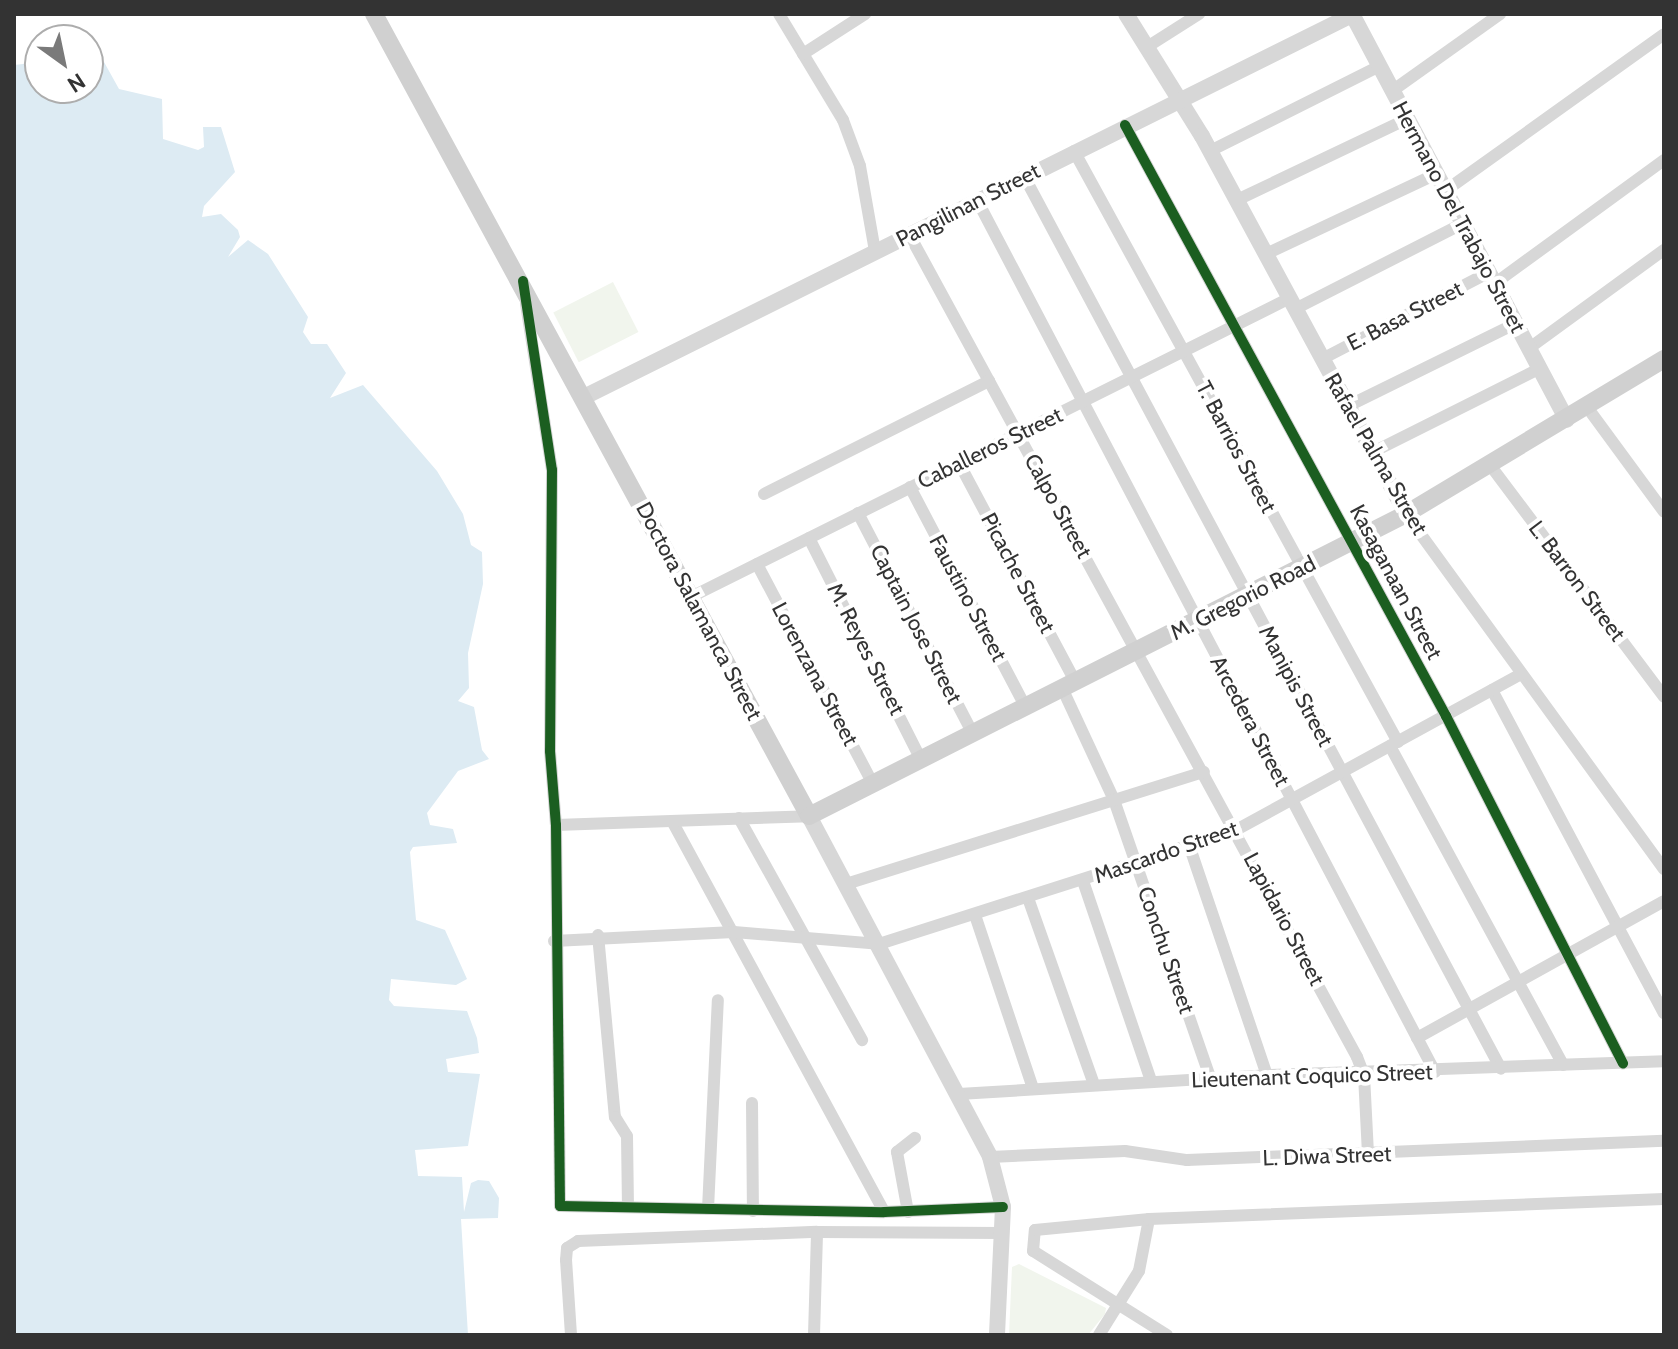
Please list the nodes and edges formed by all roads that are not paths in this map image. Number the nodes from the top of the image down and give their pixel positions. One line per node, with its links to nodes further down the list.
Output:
1 (374, 14): 30 (main road, Doctora Salamanca Street)
2 (779, 14): 10 (street)
3 (865, 14): 10 (street)
4 (1126, 14): 9 (street, Rafael Palma Street)
5 (1199, 14): 9 (street)
6 (1352, 14): 11 (street, Hermano Del Trabajo Street); 13 (street, Pangilinan Street)
7 (1500, 14): 12 (street)
8 (1664, 34): 21 (street)
9 (1147, 47): 13 (street, Rafael Palma Street)
10 (803, 54): 27 (street)
11 (1380, 66): 12 (street, Hermano Del Trabajo Street); 17 (street)
12 (1392, 91): 14 (street, Hermano Del Trabajo Street)
13 (1179, 98): 15 (street, Pangilinan Street); 17 (street, Rafael Palma Street)
14 (1407, 119): 19 (street, Hermano Del Trabajo Street); 23 (street)
15 (1125, 125): 16 (street, Pangilinan Street); 33 (street, Kasaganaan Street)
16 (1074, 151): 20 (street, Pangilinan Street); 35 (street, T. Barrios Street)
17 (1210, 151): 23 (street, Rafael Palma Street)
18 (1664, 160): 29 (street, E. Basa Street)
19 (1436, 174): 21 (street, Hermano Del Trabajo Street); 28 (street)
20 (1024, 176): 22 (street, Pangilinan Street); 39 (street, Manipis Street)
21 (1445, 191): 24 (street, Hermano Del Trabajo Street)
22 (977, 200): 25 (street, Pangilinan Street); 42 (street, Arcedera Street)
23 (1237, 200): 28 (street, Rafael Palma Street)
24 (1462, 224): 29 (street, Hermano Del Trabajo Street); 31 (street, Caballeros Street)
25 (909, 234): 27 (street, Pangilinan Street); 40 (street, Calpo Street)
26 (1664, 250): 34 (street)
27 (875, 251): 41 (street, Pangilinan Street)
28 (1266, 254): 31 (street, Rafael Palma Street)
29 (1491, 279): 32 (street, Hermano Del Trabajo Street); 36 (street, E. Basa Street)
30 (523, 281): 41 (main road, Doctora Salamanca Street); 80 (street)
31 (1292, 304): 33 (street, Caballeros Street); 36 (street, Rafael Palma Street)
32 (1515, 324): 34 (street, Hermano Del Trabajo Street); 43 (street)
33 (1234, 326): 35 (street, Caballeros Street); 56 (street, Kasaganaan Street)
34 (1528, 349): 38 (street, Hermano Del Trabajo Street)
35 (1185, 350): 39 (street, Caballeros Street); 58 (street, T. Barrios Street)
36 (1322, 359): 43 (street, Rafael Palma Street)
37 (1664, 359): 44 (main road, M. Gregorio Road)
38 (1539, 369): 45 (street, Hermano Del Trabajo Street); 47 (street)
39 (1131, 377): 42 (street, Caballeros Street); 59 (street, Manipis Street)
40 (989, 381): 46 (street, Calpo Street); 51 (street)
41 (584, 397): 60 (main road, Doctora Salamanca Street)
42 (1082, 402): 46 (street, Caballeros Street); 61 (street, Arcedera Street)
43 (1348, 406): 47 (street, Rafael Palma Street)
44 (1587, 407): 45 (main road, M. Gregorio Road); 52 (street)
45 (1567, 420): 49 (main road, M. Gregorio Road)
46 (1018, 434): 48 (street, Caballeros Street); 62 (street, Calpo Street)
47 (1373, 452): 54 (street, Rafael Palma Street)
48 (959, 463): 50 (street, Caballeros Street); 64 (street, Picache Street)
49 (1490, 465): 54 (main road, M. Gregorio Road); 66 (street, L. Barron Street)
50 (910, 487): 53 (street, Caballeros Street); 67 (street, Faustino Street)
51 (764, 494)
52 (1664, 512)
53 (858, 513): 55 (street, Caballeros Street); 69 (street, Captain Jose Street)
54 (1406, 514): 56 (main road, M. Gregorio Road); 63 (street, Rafael Palma Street)
55 (809, 538): 57 (street, Caballeros Street); 71 (street, M. Reyes Street)
56 (1352, 542): 58 (main road, M. Gregorio Road); 68 (street, Kasaganaan Street)
57 (757, 564): 60 (street, Caballeros Street); 74 (street, Lorenzana Street)
58 (1300, 569): 59 (main road, M. Gregorio Road); 70 (street, T. Barrios Street)
59 (1248, 596): 61 (main road, M. Gregorio Road); 73 (street, Manipis Street)
60 (691, 597): 77 (main road, Doctora Salamanca Street)
61 (1197, 622): 62 (main road, M. Gregorio Road); 75 (street, Arcedera Street)
62 (1138, 652): 64 (main road, M. Gregorio Road); 72 (street, Lapidario Street)
63 (1521, 674): 65 (street, Mascardo Street); 84 (street, Rafael Palma Street)
64 (1070, 686): 67 (main road, M. Gregorio Road); 76 (street, Conchu Street)
65 (1492, 690): 68 (street, Mascardo Street); 90 (street)
66 (1664, 697)
67 (1026, 708): 69 (main road, M. Gregorio Road)
68 (1446, 716): 70 (street, Mascardo Street); 96 (street, Kasaganaan Street)
69 (973, 734): 71 (main road, M. Gregorio Road)
70 (1394, 744): 73 (street, Mascardo Street); 97 (street, T. Barrios Street)
71 (921, 760): 74 (main road, M. Gregorio Road)
72 (1204, 772): 76 (street); 81 (street, Lapidario Street)
73 (1343, 772): 75 (street, Mascardo Street); 99 (street, Manipis Street)
74 (873, 784): 77 (main road, M. Gregorio Road)
75 (1292, 799): 81 (street, Mascardo Street); 101 (street, Arcedera Street)
76 (1114, 800): 83 (street, Conchu Street); 86 (street)
77 (809, 816): 78 (street); 86 (street, Doctora Salamanca Street)
78 (739, 818): 79 (street); 93 (street)
79 (672, 821): 80 (street); 91 (street)
80 (556, 825): 94 (street)
81 (1236, 830): 82 (street, Mascardo Street); 109 (street, Lapidario Street)
82 (1188, 842): 83 (street, Mascardo Street); 108 (street)
83 (1136, 861): 85 (street, Mascardo Street); 110 (street, Conchu Street)
84 (1664, 869)
85 (1083, 881): 87 (street, Mascardo Street); 111 (street)
86 (846, 884): 95 (street, Doctora Salamanca Street)
87 (1028, 898): 89 (street, Mascardo Street); 112 (street)
88 (1664, 901): 90 (street)
89 (975, 915): 95 (street, Mascardo Street); 113 (street)
90 (1619, 926): 96 (street); 100 (street)
91 (734, 932): 92 (street); 93 (street); 124 (street)
92 (598, 935): 94 (street); 121 (street)
93 (803, 937): 95 (street); 102 (street)
94 (554, 941): 121 (street)
95 (879, 944): 114 (street, Doctora Salamanca Street)
96 (1569, 954): 97 (street); 104 (street, Kasaganaan Street)
97 (1519, 981): 99 (street); 105 (street, T. Barrios Street)
98 (718, 1000): 122 (street)
99 (1471, 1008): 101 (street); 106 (street, Manipis Street)
100 (1664, 1013)
101 (1417, 1038): 107 (street, Arcedera Street)
102 (862, 1040)
103 (1664, 1061): 104 (street, Lieutenant Coquico Street)
104 (1623, 1063): 105 (street, Lieutenant Coquico Street)
105 (1563, 1065): 106 (street, Lieutenant Coquico Street)
106 (1501, 1069): 107 (street, Lieutenant Coquico Street)
107 (1435, 1072): 109 (street, Lieutenant Coquico Street)
108 (1267, 1075): 109 (street, Lieutenant Coquico Street); 110 (street, Lieutenant Coquico Street)
109 (1364, 1075): 118 (street, Lapidario Street)
110 (1210, 1078): 111 (street, Lieutenant Coquico Street)
111 (1151, 1081): 112 (street, Lieutenant Coquico Street)
112 (1094, 1084): 113 (street, Lieutenant Coquico Street)
113 (1033, 1088): 114 (street, Lieutenant Coquico Street)
114 (959, 1094): 119 (street, Doctora Salamanca Street)
115 (752, 1103): 123 (street)
116 (915, 1138): 125 (street)
117 (1664, 1141): 118 (street, L. Diwa Street)
118 (1368, 1155): 119 (street, L. Diwa Street)
119 (990, 1157): 126 (street, Doctora Salamanca Street)
120 (1664, 1199): 127 (street)
121 (628, 1206): 122 (street)
122 (708, 1209): 123 (street)
123 (753, 1211): 124 (street)
124 (884, 1212): 125 (street)
125 (908, 1212): 126 (street)
126 (1003, 1219): 128 (street); 132 (street, Doctora Salamanca Street)
127 (1149, 1219): 129 (street); 129 (street)
128 (817, 1232): 130 (street); 131 (street)
129 (1122, 1304): 133 (street); 134 (street)
130 (571, 1335)
131 (814, 1335)
132 (997, 1335)
133 (1099, 1335)
134 (1167, 1335)

